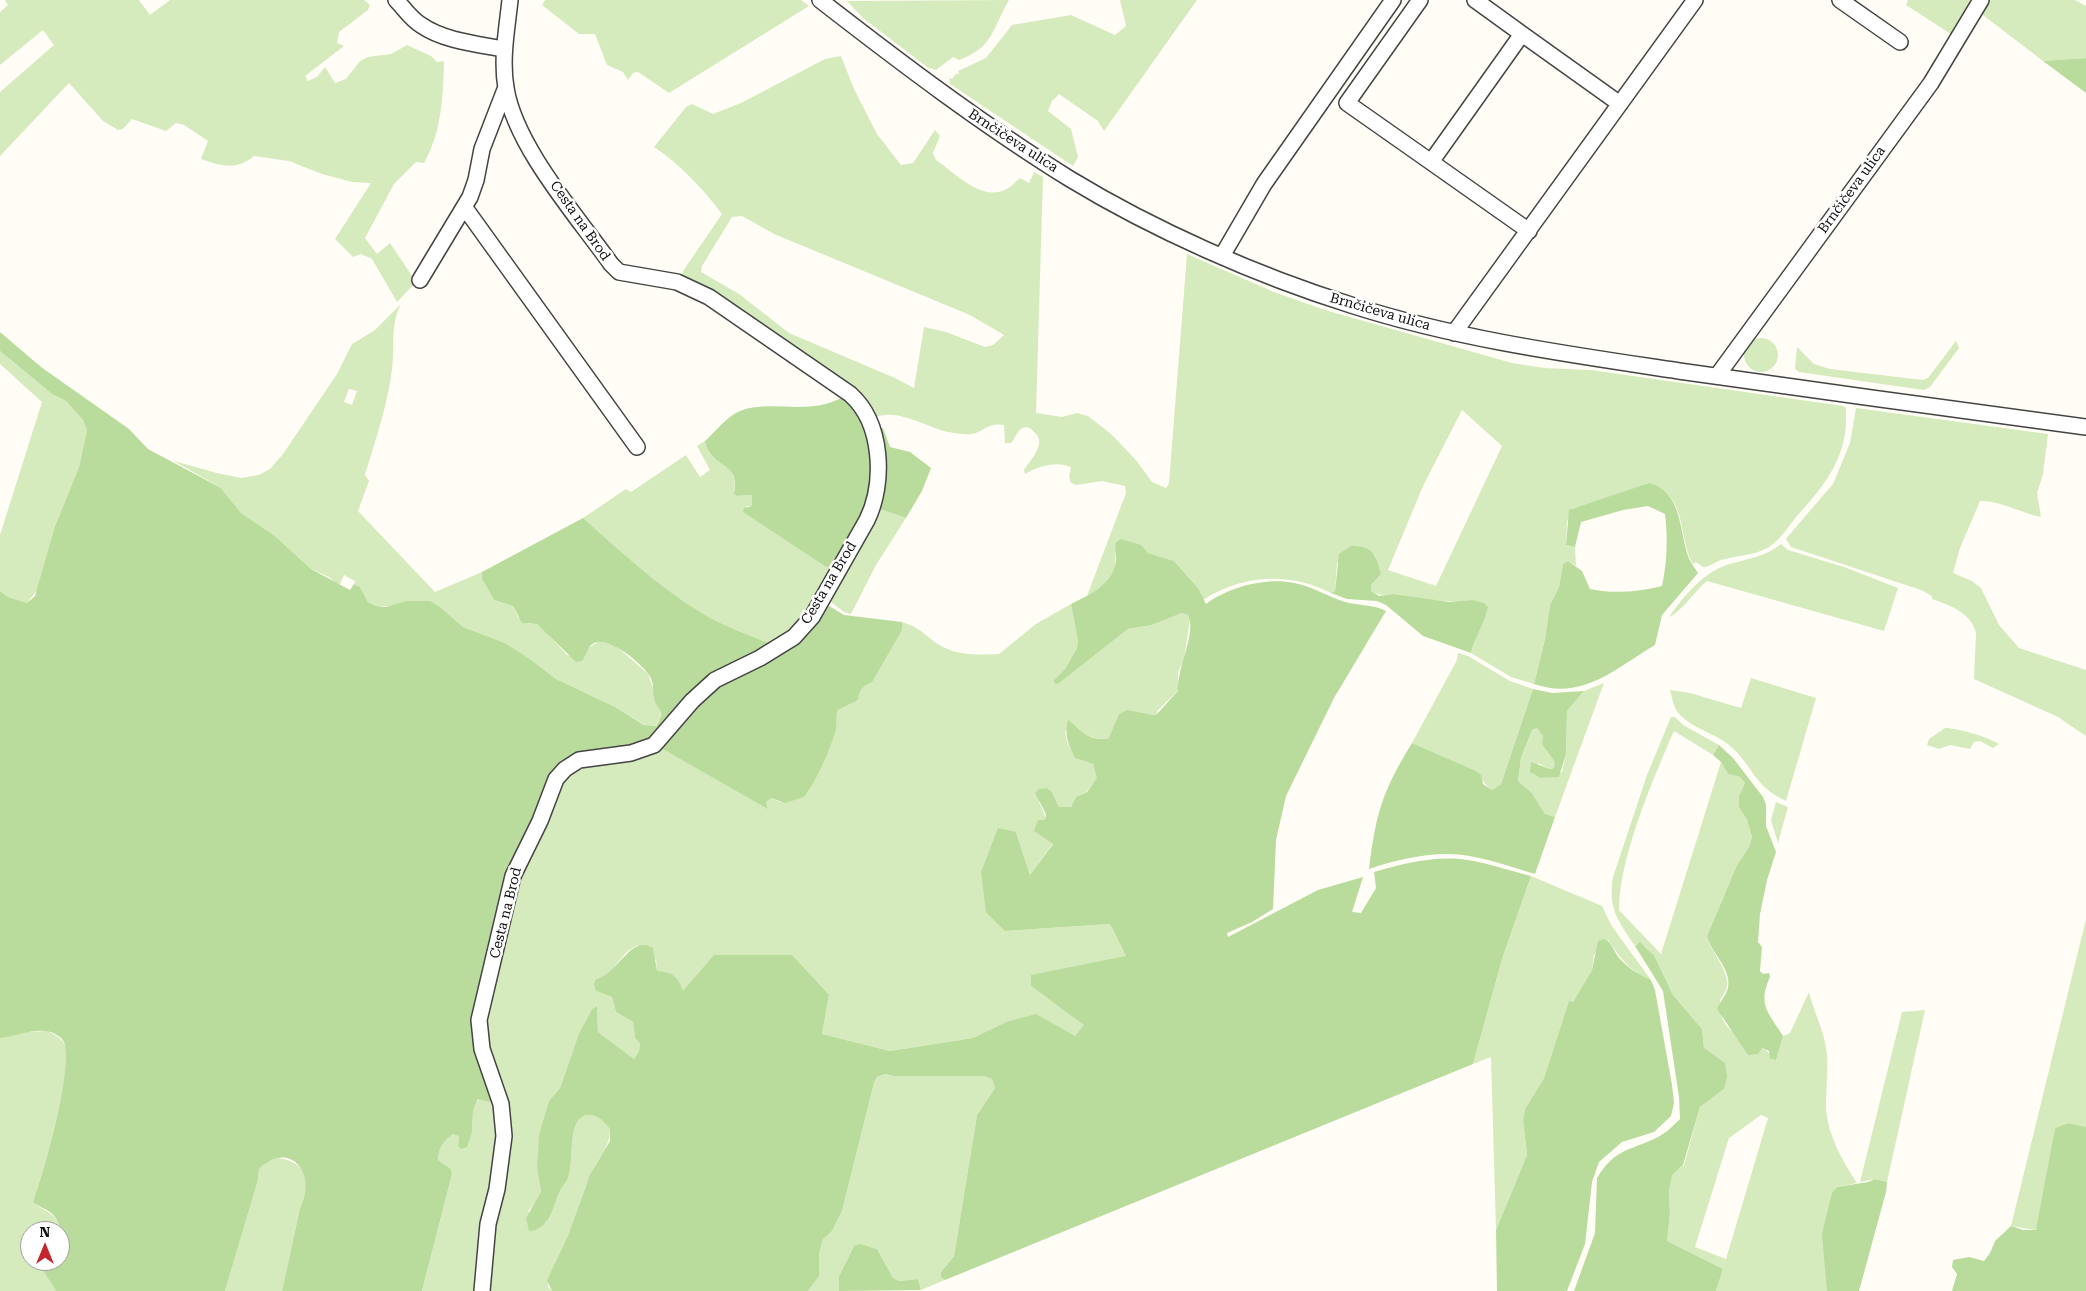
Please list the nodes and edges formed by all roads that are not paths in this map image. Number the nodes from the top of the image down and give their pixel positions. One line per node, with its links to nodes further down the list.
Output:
1 (396, 0): 12 (street)
2 (510, 0): 12 (street, Cesta na Brod)
3 (820, 0): 18 (street, Brnčičeva ulica)
4 (1393, 0): 18 (street)
5 (1420, 0): 15 (street)
6 (1475, 0): 10 (street)
7 (1695, 0): 14 (street)
8 (1840, 0): 11 (street)
9 (1982, 0): 21 (street, Brnčičeva ulica)
10 (1522, 34): 14 (street); 15 (street)
11 (1900, 42)
12 (504, 49): 13 (street, Cesta na Brod)
13 (506, 87): 16 (street); 24 (street, Cesta na Brod)
14 (1620, 104): 17 (street)
15 (1431, 162): 17 (street)
16 (465, 208): 19 (street); 23 (street)
17 (1529, 231): 20 (street)
18 (1222, 256): 20 (street, Brnčičeva ulica)
19 (420, 280)
20 (1454, 333): 21 (street, Brnčičeva ulica)
21 (1717, 376): 22 (street, Brnčičeva ulica)
22 (2086, 427)
23 (637, 447)
24 (482, 1291)

